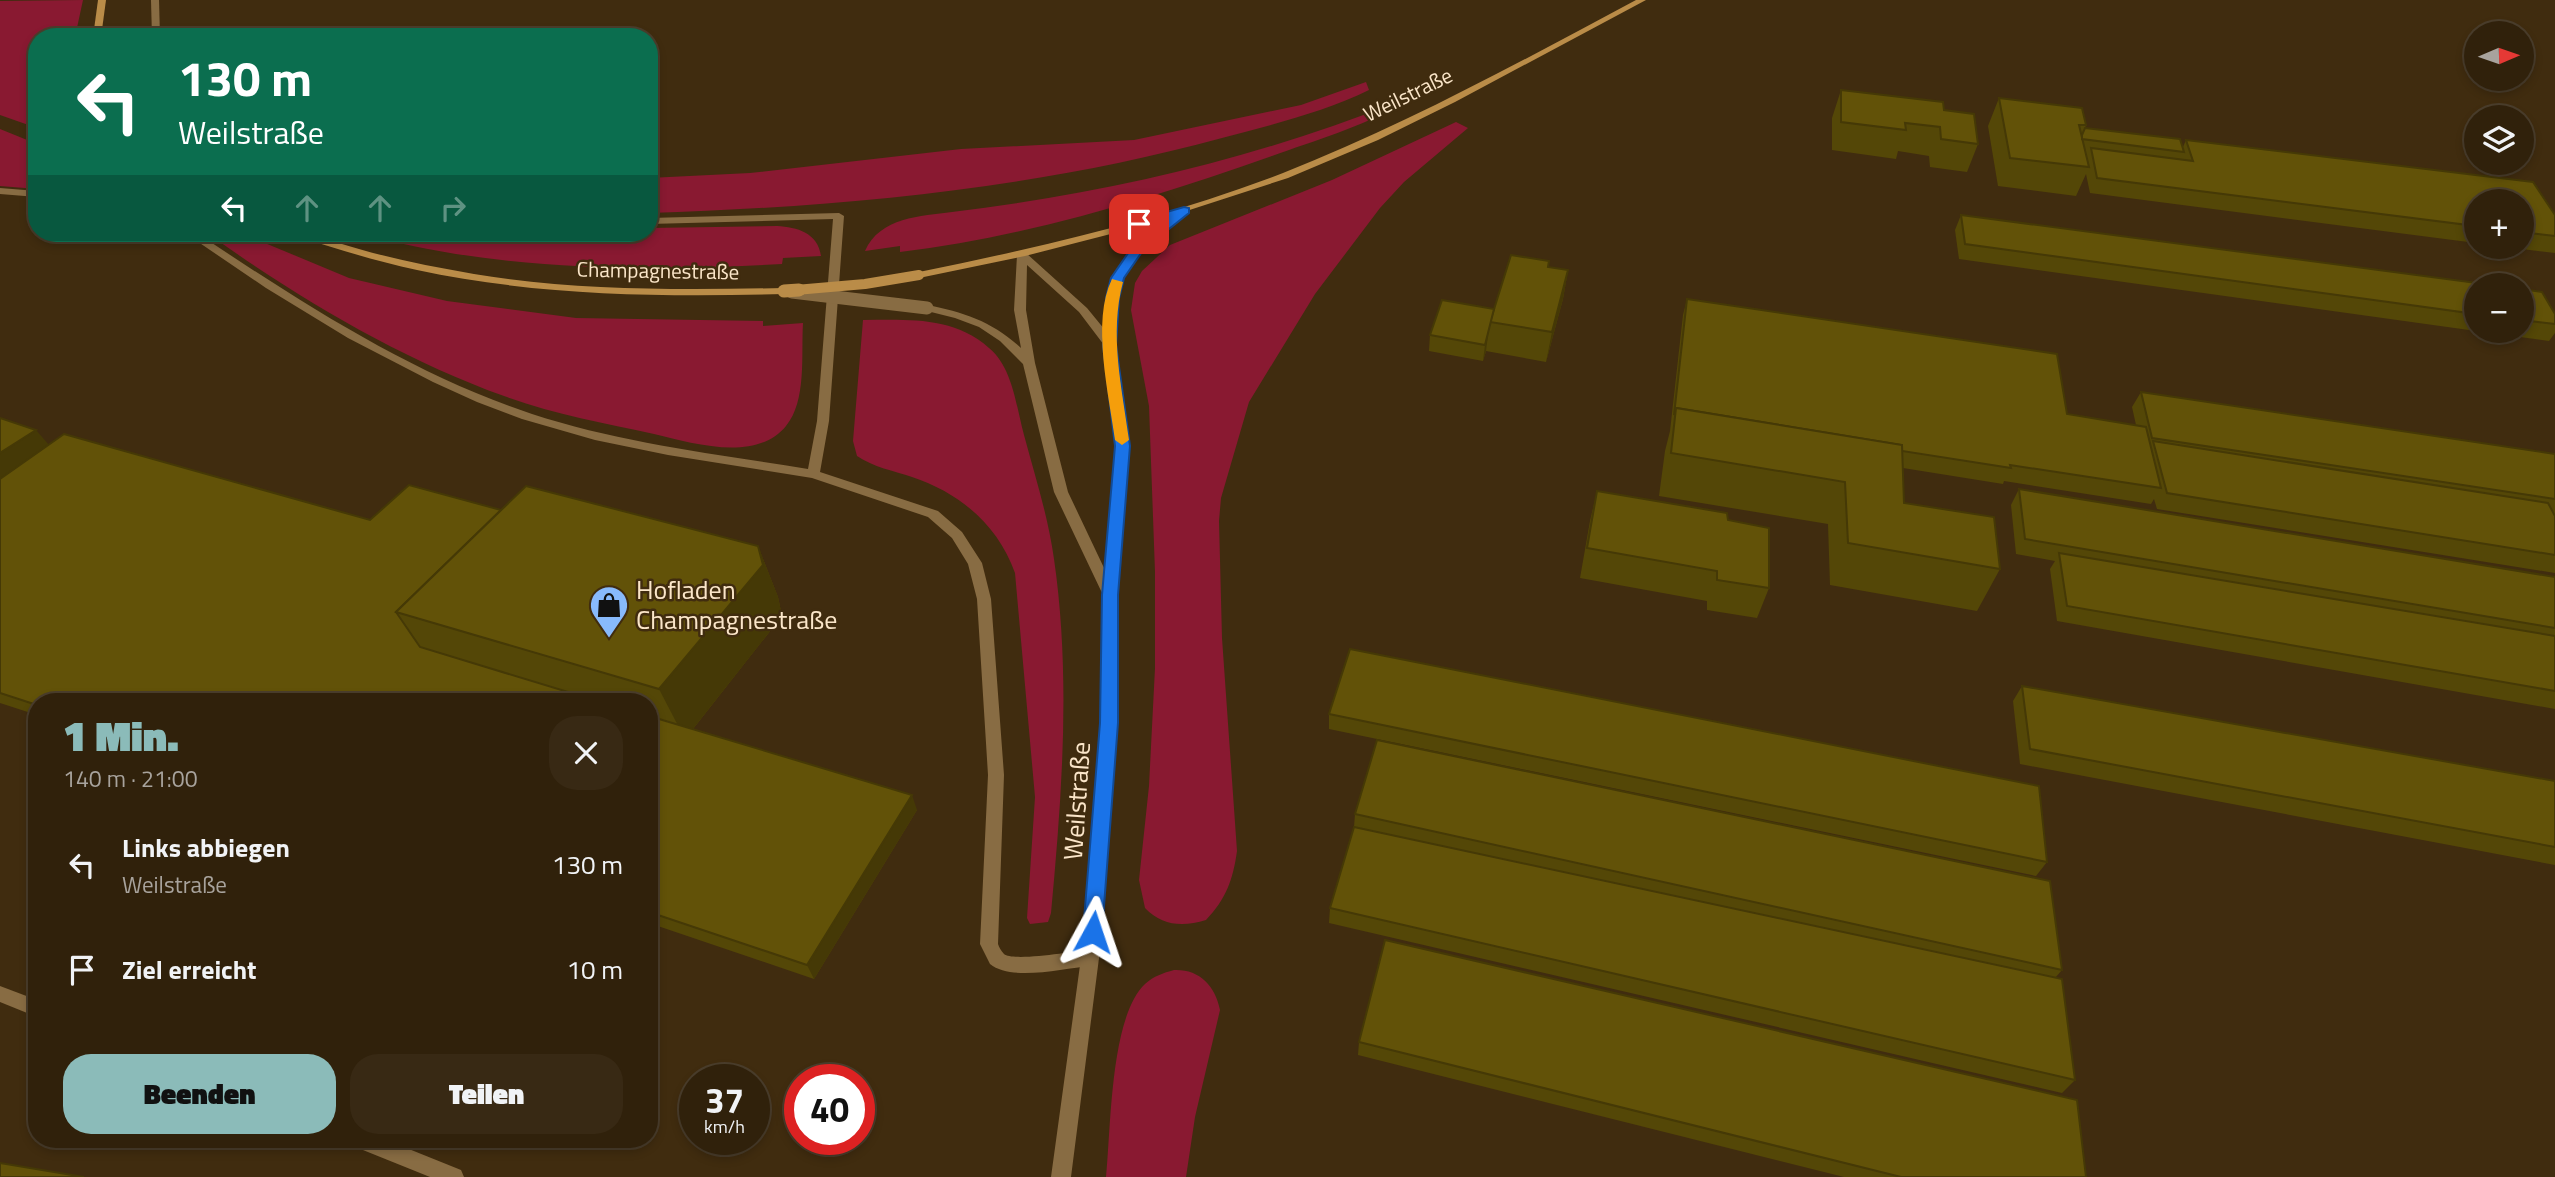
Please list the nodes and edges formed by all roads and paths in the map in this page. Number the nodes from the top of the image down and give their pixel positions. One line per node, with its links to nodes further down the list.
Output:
1 (102, 0): 4 (main road)
2 (155, 0): 5 (street)
3 (1643, 0): 8 (main road, Weilstraße)
4 (98, 28)
5 (156, 28)
6 (0, 191): 7 (street)
7 (28, 193)
8 (1184, 210): 12 (main road, Weilstraße); 14 (street, Weilstraße)
9 (658, 222): 16 (street)
10 (204, 242): 16 (street)
11 (327, 242): 13 (main road, Champagnestraße)
12 (1022, 255): 13 (main road, Champagnestraße, bridge); 14 (street); 15 (street, Weilstraße)
13 (784, 290): 15 (street, bridge)
14 (1110, 345): 17 (street, Weilstraße)
15 (1029, 363): 17 (street, Weilstraße)
16 (813, 474): 18 (street)
17 (1110, 595): 18 (street, Weilstraße)
18 (1090, 958): 23 (street, Weilstraße)
19 (0, 994): 20 (street)
20 (28, 1005)
21 (382, 1148): 22 (street)
22 (454, 1177)
23 (1061, 1177)

